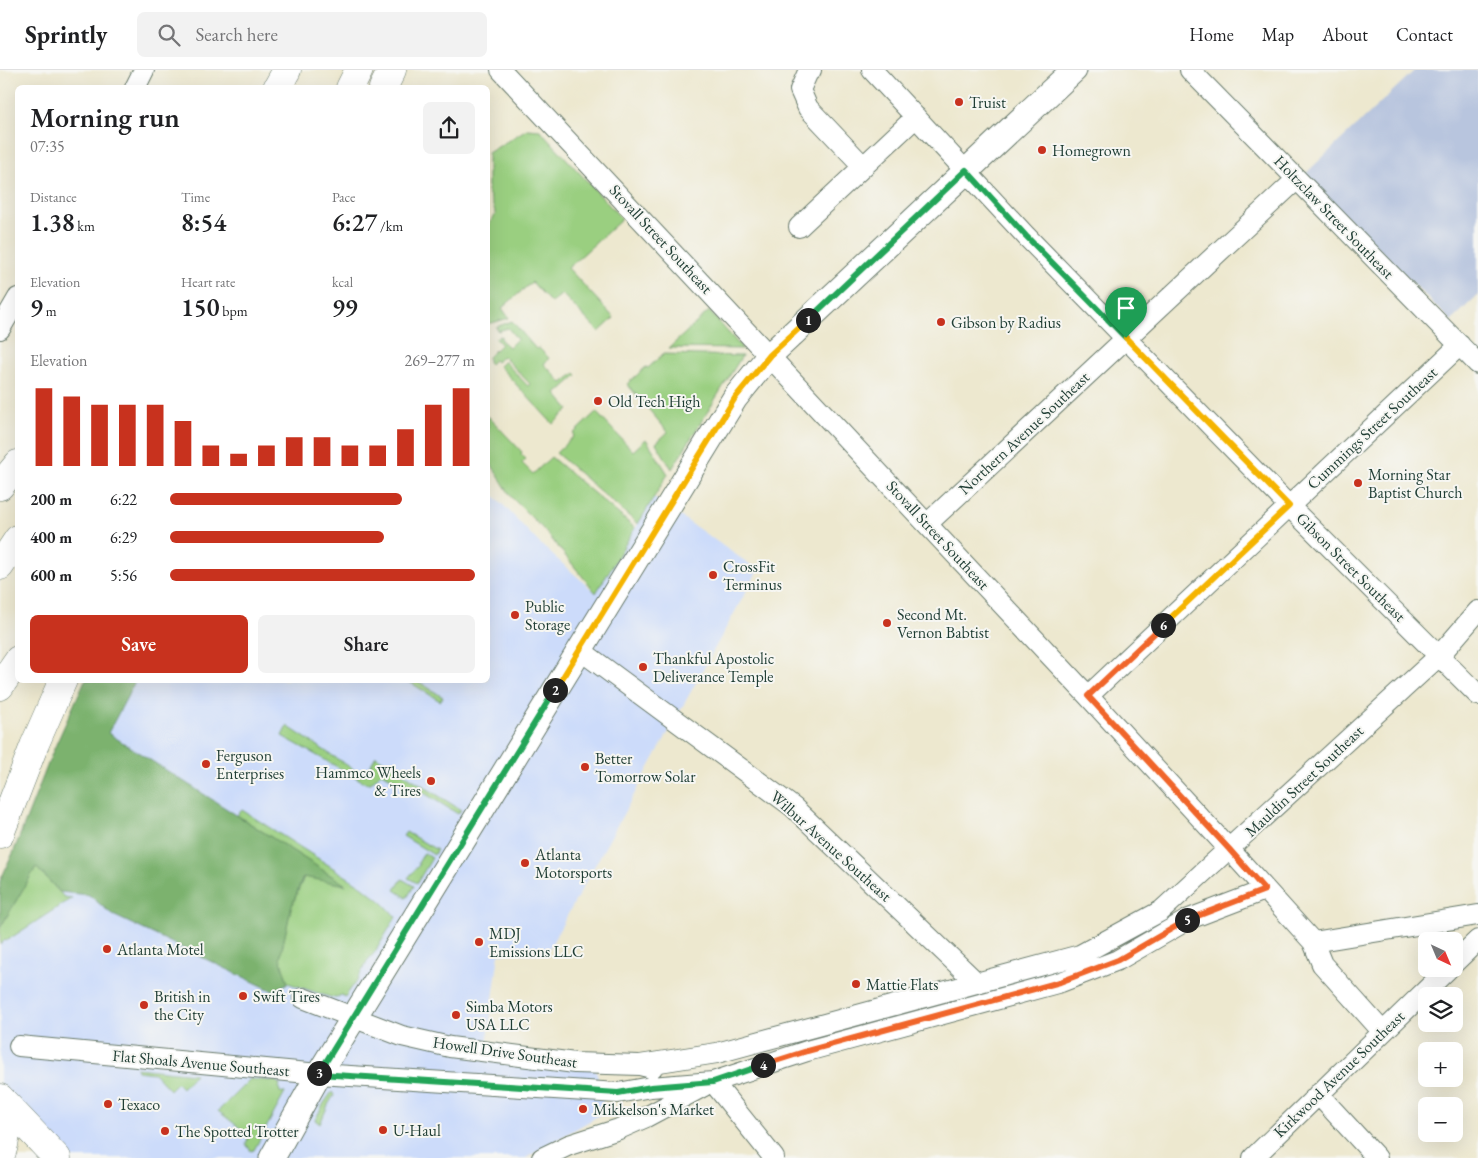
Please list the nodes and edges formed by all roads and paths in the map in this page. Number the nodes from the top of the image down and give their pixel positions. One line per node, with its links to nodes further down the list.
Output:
1 (144, 70): 10 (street)
2 (287, 70): 11 (highway)
3 (359, 70): 12 (highway)
4 (392, 70): 13 (highway)
5 (501, 70): 23 (street, Stovall Street Southeast)
6 (811, 70): 15 (street)
7 (872, 70): 14 (street, Gibson Street Southeast)
8 (1074, 70): 16 (main road)
9 (1190, 70): 17 (street, Holtzclaw Street Southeast)
10 (136, 85)
11 (279, 85)
12 (352, 85)
13 (384, 85)
14 (916, 117): 15 (street); 16 (street, Gibson Street Southeast)
15 (864, 166): 18 (street)
16 (966, 170): 21 (street, Gibson Street Southeast); 23 (main road)
17 (1298, 179): 21 (street, Northern Avenue Southeast); 22 (street, Holtzclaw Street Southeast)
18 (799, 227)
19 (15, 303): 20 (street)
20 (0, 329)
21 (1126, 338): 27 (street, Gibson Street Southeast); 28 (street, Northern Avenue Southeast)
22 (1460, 345): 24 (street, Holtzclaw Street Southeast); 27 (street, Cummings Street Southeast)
23 (770, 355): 28 (street, Stovall Street Southeast); 32 (main road)
24 (1478, 364)
25 (15, 468): 26 (highway)
26 (0, 486)
27 (1289, 506): 33 (street, Gibson Street Southeast); 38 (street, Cummings Street Southeast)
28 (927, 524): 38 (street, Stovall Street Southeast)
29 (15, 544): 30 (highway)
30 (0, 566)
31 (1478, 611): 33 (street, Mauldin Street Southeast)
32 (580, 650): 49 (street, Wilbur Avenue Southeast); 51 (main road)
33 (1439, 656): 37 (street, Gibson Street Southeast); 40 (street, Mauldin Street Southeast)
34 (15, 664): 36 (highway)
35 (62, 683): 39 (highway)
36 (0, 686)
37 (1478, 695)
38 (1088, 696): 40 (street, Stovall Street Southeast)
39 (0, 834)
40 (1229, 849): 41 (street, Stovall Street Southeast); 42 (street, Mauldin Street Southeast)
41 (1265, 890): 45 (street, Stovall Street Southeast); 47 (street, Flat Shoals Avenue Southeast)
42 (1161, 911): 47 (street, Flat Shoals Avenue Southeast); 49 (street, Mauldin Street Southeast)
43 (1478, 915): 45 (street)
44 (1478, 940): 46 (street)
45 (1313, 942): 52 (street, Stovall Street Southeast)
46 (1463, 954)
47 (1118, 960): 58 (street, Flat Shoals Avenue Southeast)
48 (1438, 978): 52 (street, Kirkwood Avenue Southeast)
49 (976, 982): 54 (street)
50 (302, 998): 51 (street, Howell Drive Southeast)
51 (353, 1018): 55 (street, Howell Drive Southeast); 56 (main road)
52 (1382, 1031): 60 (street, Kirkwood Avenue Southeast)
53 (20, 1046): 56 (street, Flat Shoals Avenue Southeast)
54 (717, 1053): 55 (street); 57 (street)
55 (640, 1065): 57 (street, Howell Drive Southeast)
56 (319, 1074): 59 (street, Flat Shoals Avenue Southeast); 66 (main road)
57 (684, 1078): 58 (street, Flat Shoals Avenue Southeast); 59 (street, Flat Shoals Avenue Southeast); 62 (street)
58 (713, 1082): 62 (street); 68 (street)
59 (618, 1093): 63 (street)
60 (1318, 1094): 69 (street, Kirkwood Avenue Southeast); 70 (street)
61 (4, 1102): 64 (highway); 65 (highway)
62 (646, 1117): 63 (street)
63 (619, 1130): 67 (street)
64 (0, 1157)
65 (57, 1158)
66 (272, 1158)
67 (542, 1158)
68 (774, 1158)
69 (1253, 1158)
70 (1377, 1158)

